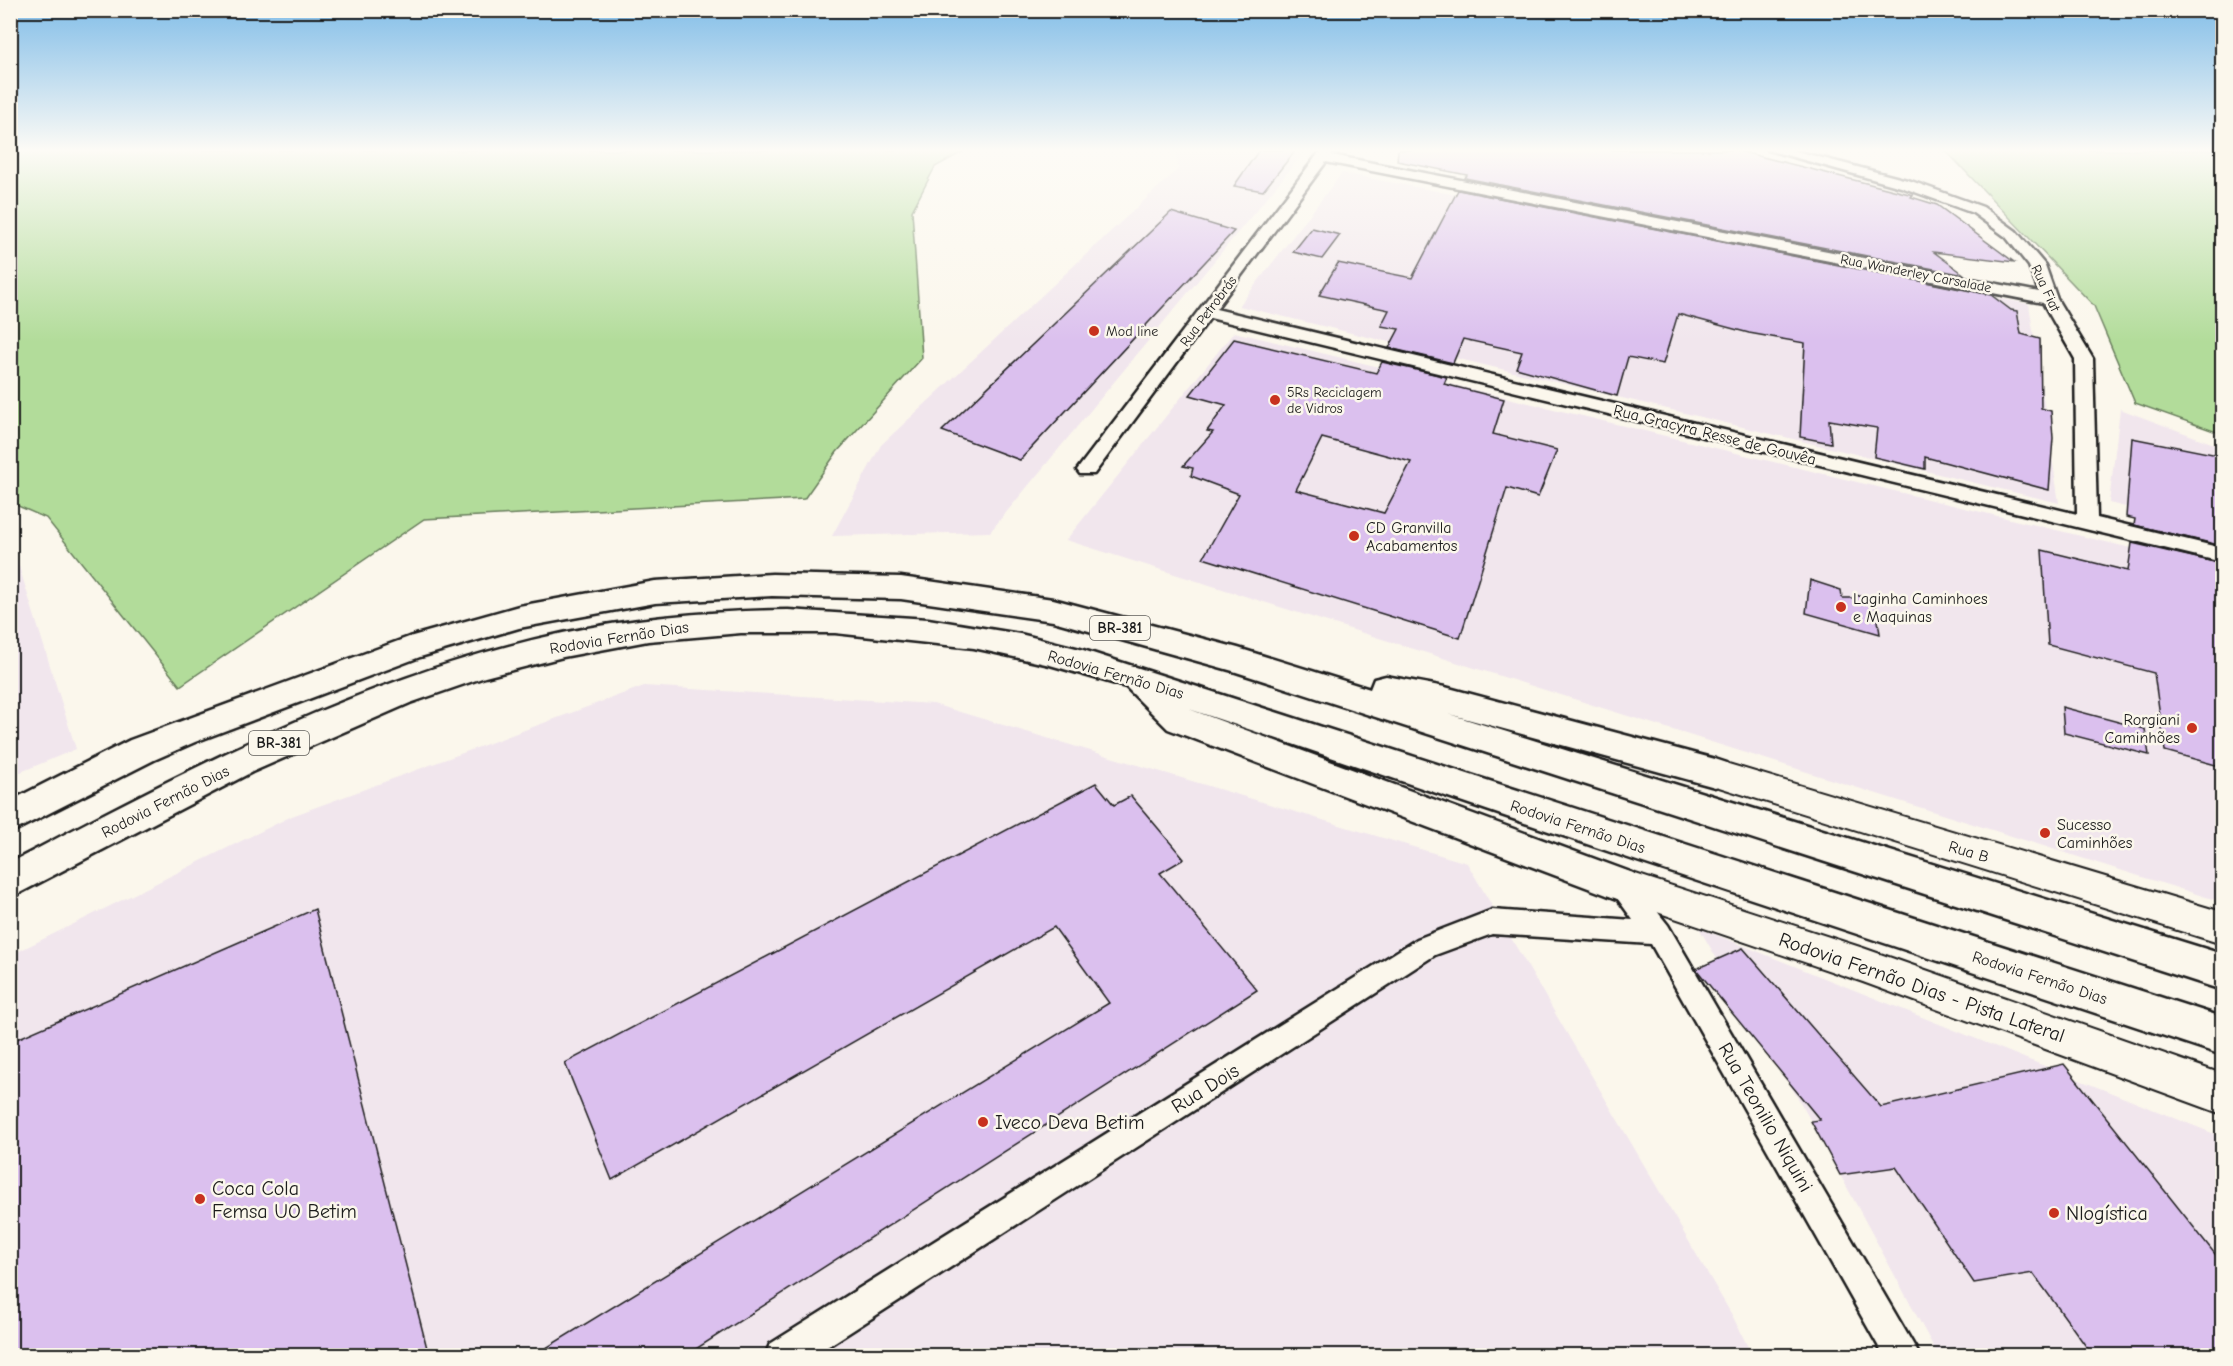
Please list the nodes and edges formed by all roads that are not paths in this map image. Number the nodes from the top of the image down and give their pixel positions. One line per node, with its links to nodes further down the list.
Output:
1 (1281, 214): 5 (street, Rua Petrobrás)
2 (1624, 214): 4 (street, Rua Wanderley Carsalade)
3 (1983, 214): 4 (street, Rua Fiat)
4 (2049, 299): 7 (street, Rua Fiat)
5 (1207, 312): 6 (street, Rua Petrobrás); 7 (street, Rua Gracyra Resse de Gouvêa)
6 (1086, 470)
7 (2087, 523): 8 (street, Rua Gracyra Resse de Gouvêa)
8 (2223, 555)
9 (1238, 660): 11 (highway, BR-381); 12 (highway); 19 (highway, BR-381)
10 (1130, 676): 15 (highway, Rodovia Fernão Dias / BR-381); 16 (highway, BR-381); 20 (highway, Rodovia Fernão Dias / BR-381)
11 (142, 750): 13 (highway); 14 (highway, BR-381)
12 (1715, 773): 17 (street, Rua B)
13 (10, 791)
14 (10, 818)
15 (10, 882)
16 (1620, 884): 18 (street, Rua Teonilio Niquini); 21 (street, Rodovia Fernão Dias - Pista Lateral / BR-381)
17 (2223, 928)
18 (1659, 933): 22 (street, Rua Dois); 23 (street, Rua Teonilio Niquini)
19 (2223, 972)
20 (2223, 1036)
21 (2223, 1094)
22 (782, 1356)
23 (1903, 1356)

